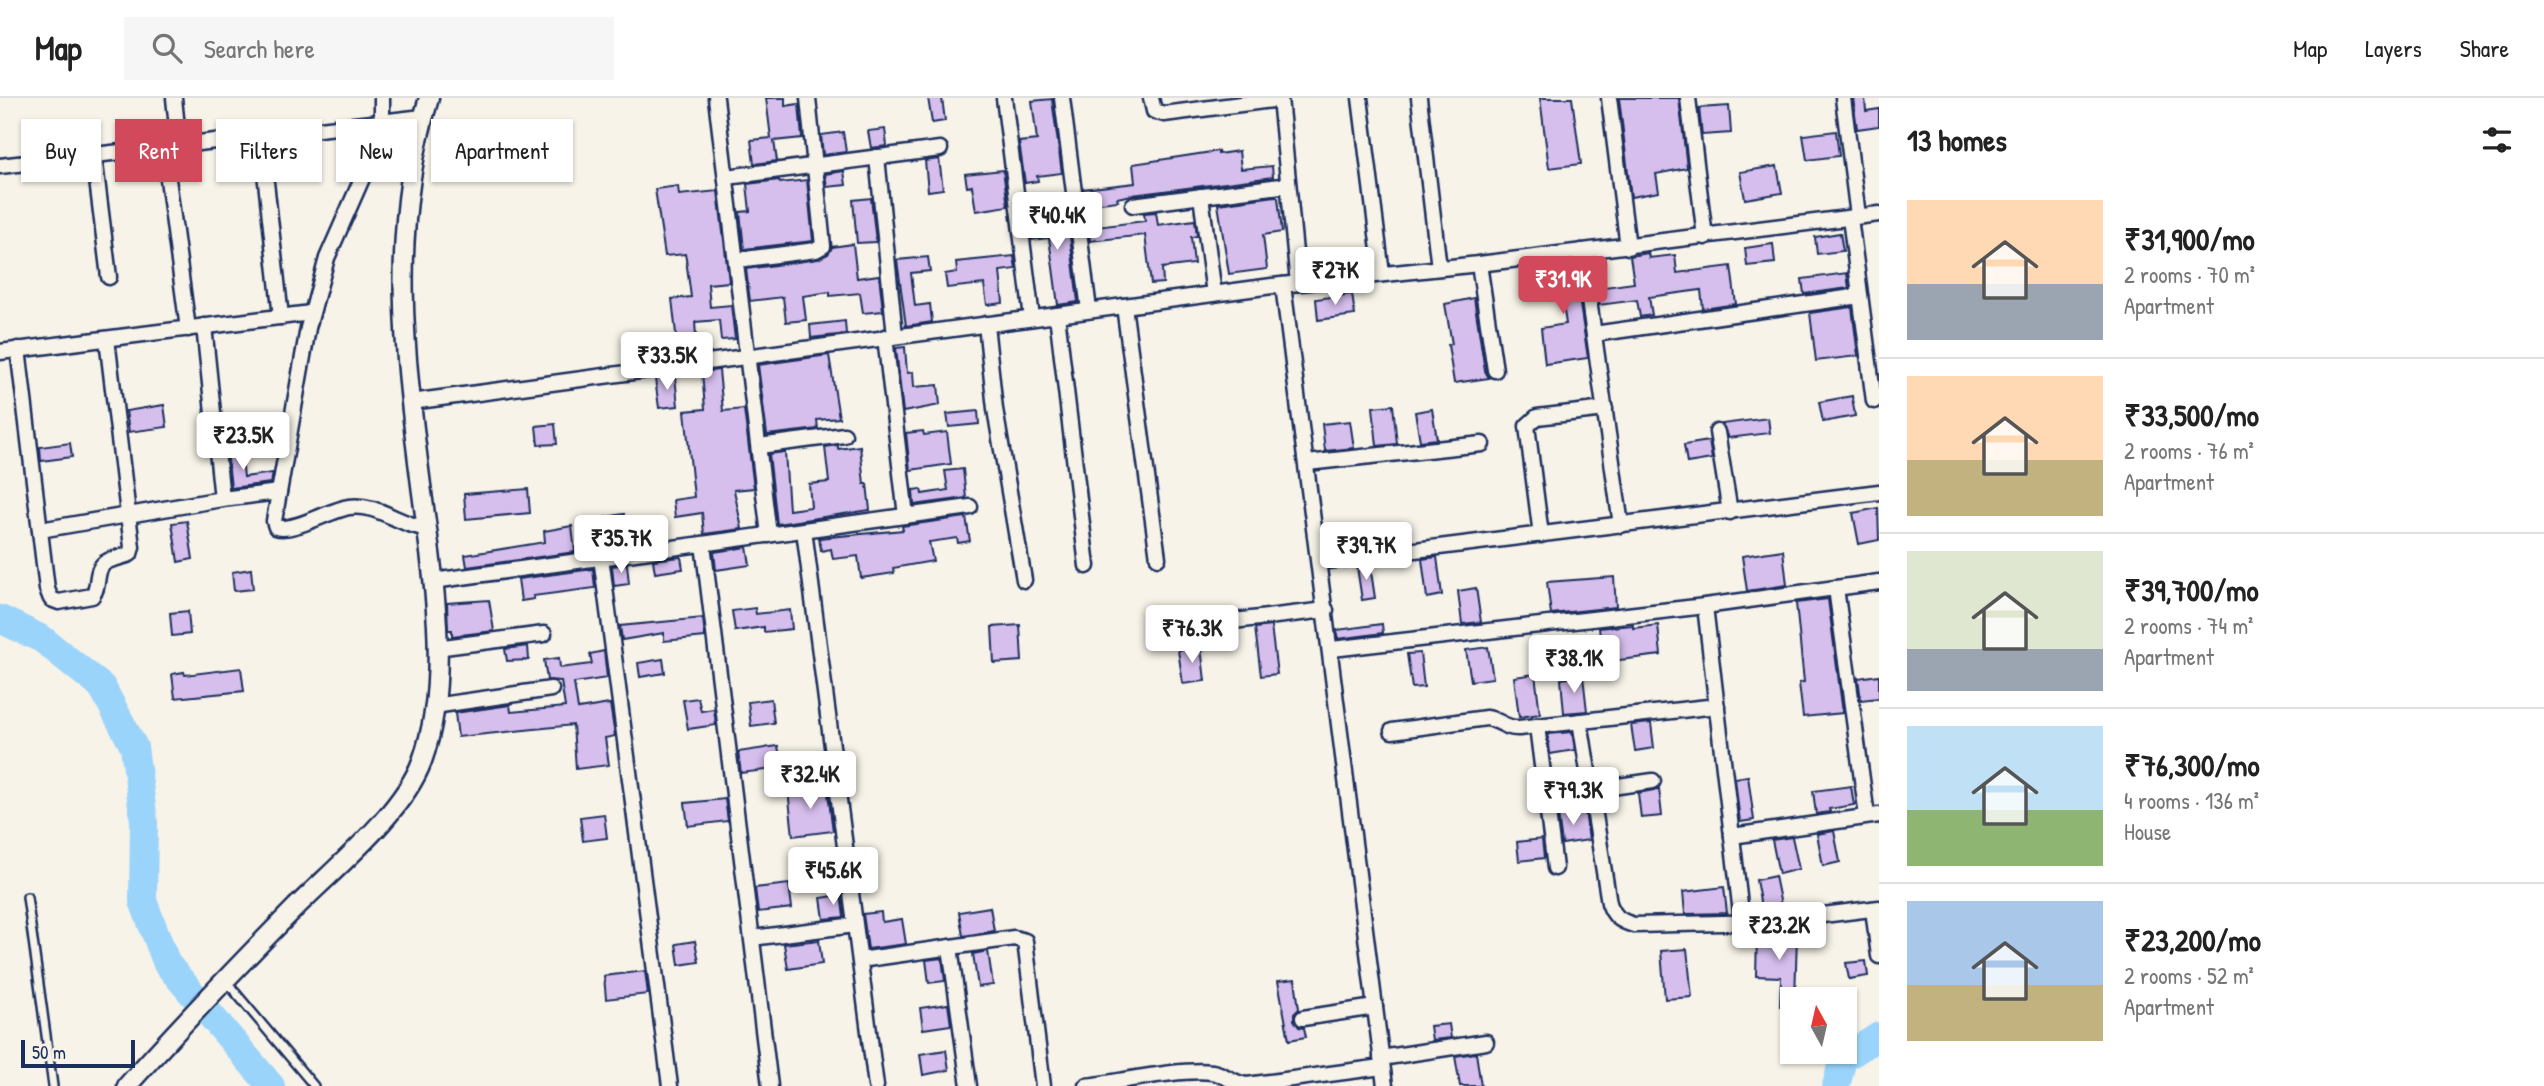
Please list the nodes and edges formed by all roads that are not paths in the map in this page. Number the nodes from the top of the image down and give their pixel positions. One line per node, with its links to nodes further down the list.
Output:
1 (174, 98): 17 (street)
2 (382, 98): 18 (street)
3 (429, 98): 16 (street)
4 (716, 98): 25 (street)
5 (808, 98): 23 (street)
6 (1003, 98): 51 (street)
7 (1062, 98): 47 (street)
8 (1151, 98): 15 (street)
9 (1360, 98): 41 (street)
10 (1419, 98): 40 (street)
11 (1609, 98): 36 (street)
12 (1688, 98): 35 (street)
13 (1843, 98): 34 (street)
14 (1280, 99): 15 (street); 30 (street)
15 (1218, 102)
16 (423, 117): 19 (street); 63 (street)
17 (173, 119)
18 (384, 119)
19 (407, 119)
20 (940, 149): 21 (street)
21 (877, 157): 23 (street); 56 (street)
22 (21, 164): 24 (street)
23 (816, 164): 25 (street); 38 (street)
24 (0, 166)
25 (727, 177): 38 (street)
26 (97, 182): 42 (street)
27 (174, 182): 54 (street)
28 (266, 182): 50 (street)
29 (362, 182): 48 (street)
30 (1288, 185): 31 (street); 43 (street)
31 (1200, 196): 32 (street); 44 (street)
32 (1133, 205)
33 (1879, 214): 34 (street)
34 (1854, 217): 35 (street); 45 (street)
35 (1705, 237): 36 (street)
36 (1628, 247): 37 (street)
37 (1582, 251): 39 (street); 55 (street)
38 (737, 260): 60 (street)
39 (1479, 264): 40 (street); 61 (street)
40 (1439, 268): 41 (street)
41 (1382, 274): 43 (street)
42 (109, 277)
43 (1291, 284): 44 (street); 69 (street)
44 (1214, 294): 46 (street)
45 (1860, 296): 55 (street); 62 (street)
46 (1124, 306): 47 (street); 85 (street)
47 (1089, 310): 49 (street)
48 (312, 313): 50 (street); 70 (street)
49 (1057, 315): 51 (street); 87 (street)
50 (281, 317): 53 (street)
51 (1032, 318): 52 (street)
52 (986, 324): 56 (street); 89 (street)
53 (204, 327): 54 (street); 72 (street)
54 (188, 328): 57 (street)
55 (1594, 334): 64 (street)
56 (890, 337): 60 (street); 75 (street)
57 (107, 339): 58 (street); 76 (street)
58 (18, 349): 59 (street); 79 (street)
59 (0, 352)
60 (748, 356): 63 (street); 68 (street)
61 (1495, 370)
62 (1874, 401)
63 (411, 402): 78 (street)
64 (1605, 410): 77 (street); 82 (street)
65 (1717, 432): 74 (street)
66 (844, 435): 68 (street)
67 (1482, 444): 69 (street)
68 (759, 446): 81 (street)
69 (1307, 463): 86 (street)
70 (279, 492): 72 (street); 78 (street)
71 (1879, 492): 74 (street)
72 (222, 499): 76 (street)
73 (970, 507): 75 (street)
74 (1730, 512): 77 (street)
75 (906, 516): 80 (street)
76 (128, 517): 79 (street); 79 (street)
77 (1621, 525): 82 (street)
78 (427, 528): 88 (street)
79 (40, 530)
80 (804, 530): 81 (street); 112 (street)
81 (769, 535): 83 (street)
82 (1541, 535): 86 (street)
83 (703, 544): 84 (street); 113 (street)
84 (601, 557): 88 (street); 125 (street)
85 (1158, 558)
86 (1320, 562): 93 (street)
87 (1087, 566)
88 (433, 580): 96 (street)
89 (1024, 580)
90 (1879, 582): 91 (street)
91 (1836, 588): 92 (street); 106 (street)
92 (1705, 606): 97 (street); 100 (street)
93 (1326, 610): 94 (street); 97 (street)
94 (1192, 626)
95 (544, 634): 96 (street)
96 (436, 648): 99 (street)
97 (1332, 649): 118 (street)
98 (551, 689): 99 (street)
99 (434, 706): 117 (street)
100 (1717, 706): 101 (street); 107 (street)
101 (1580, 721): 102 (street); 105 (street)
102 (1537, 726): 103 (street); 108 (street)
103 (1392, 731)
104 (1653, 781): 105 (street)
105 (1591, 790): 111 (street)
106 (1873, 816): 107 (street)
107 (1732, 836): 111 (street)
108 (1555, 868)
109 (27, 897): 123 (lane)
110 (1876, 909): 111 (street); 115 (street)
111 (1742, 922)
112 (855, 925): 113 (street); 116 (street)
113 (752, 938): 126 (street)
114 (950, 947): 116 (street); 128 (street); 129 (street)
115 (1879, 956)
116 (860, 960): 127 (street)
117 (222, 982): 122 (street); 124 (lane)
118 (1375, 1007): 119 (street); 121 (street)
119 (1303, 1018)
120 (1486, 1042): 121 (street)
121 (1382, 1062): 130 (street); 131 (street)
122 (135, 1083)
123 (53, 1086)
124 (314, 1086)
125 (670, 1086)
126 (771, 1086)
127 (876, 1086)
128 (969, 1086)
129 (1043, 1086)
130 (1086, 1086)
131 (1385, 1086)

